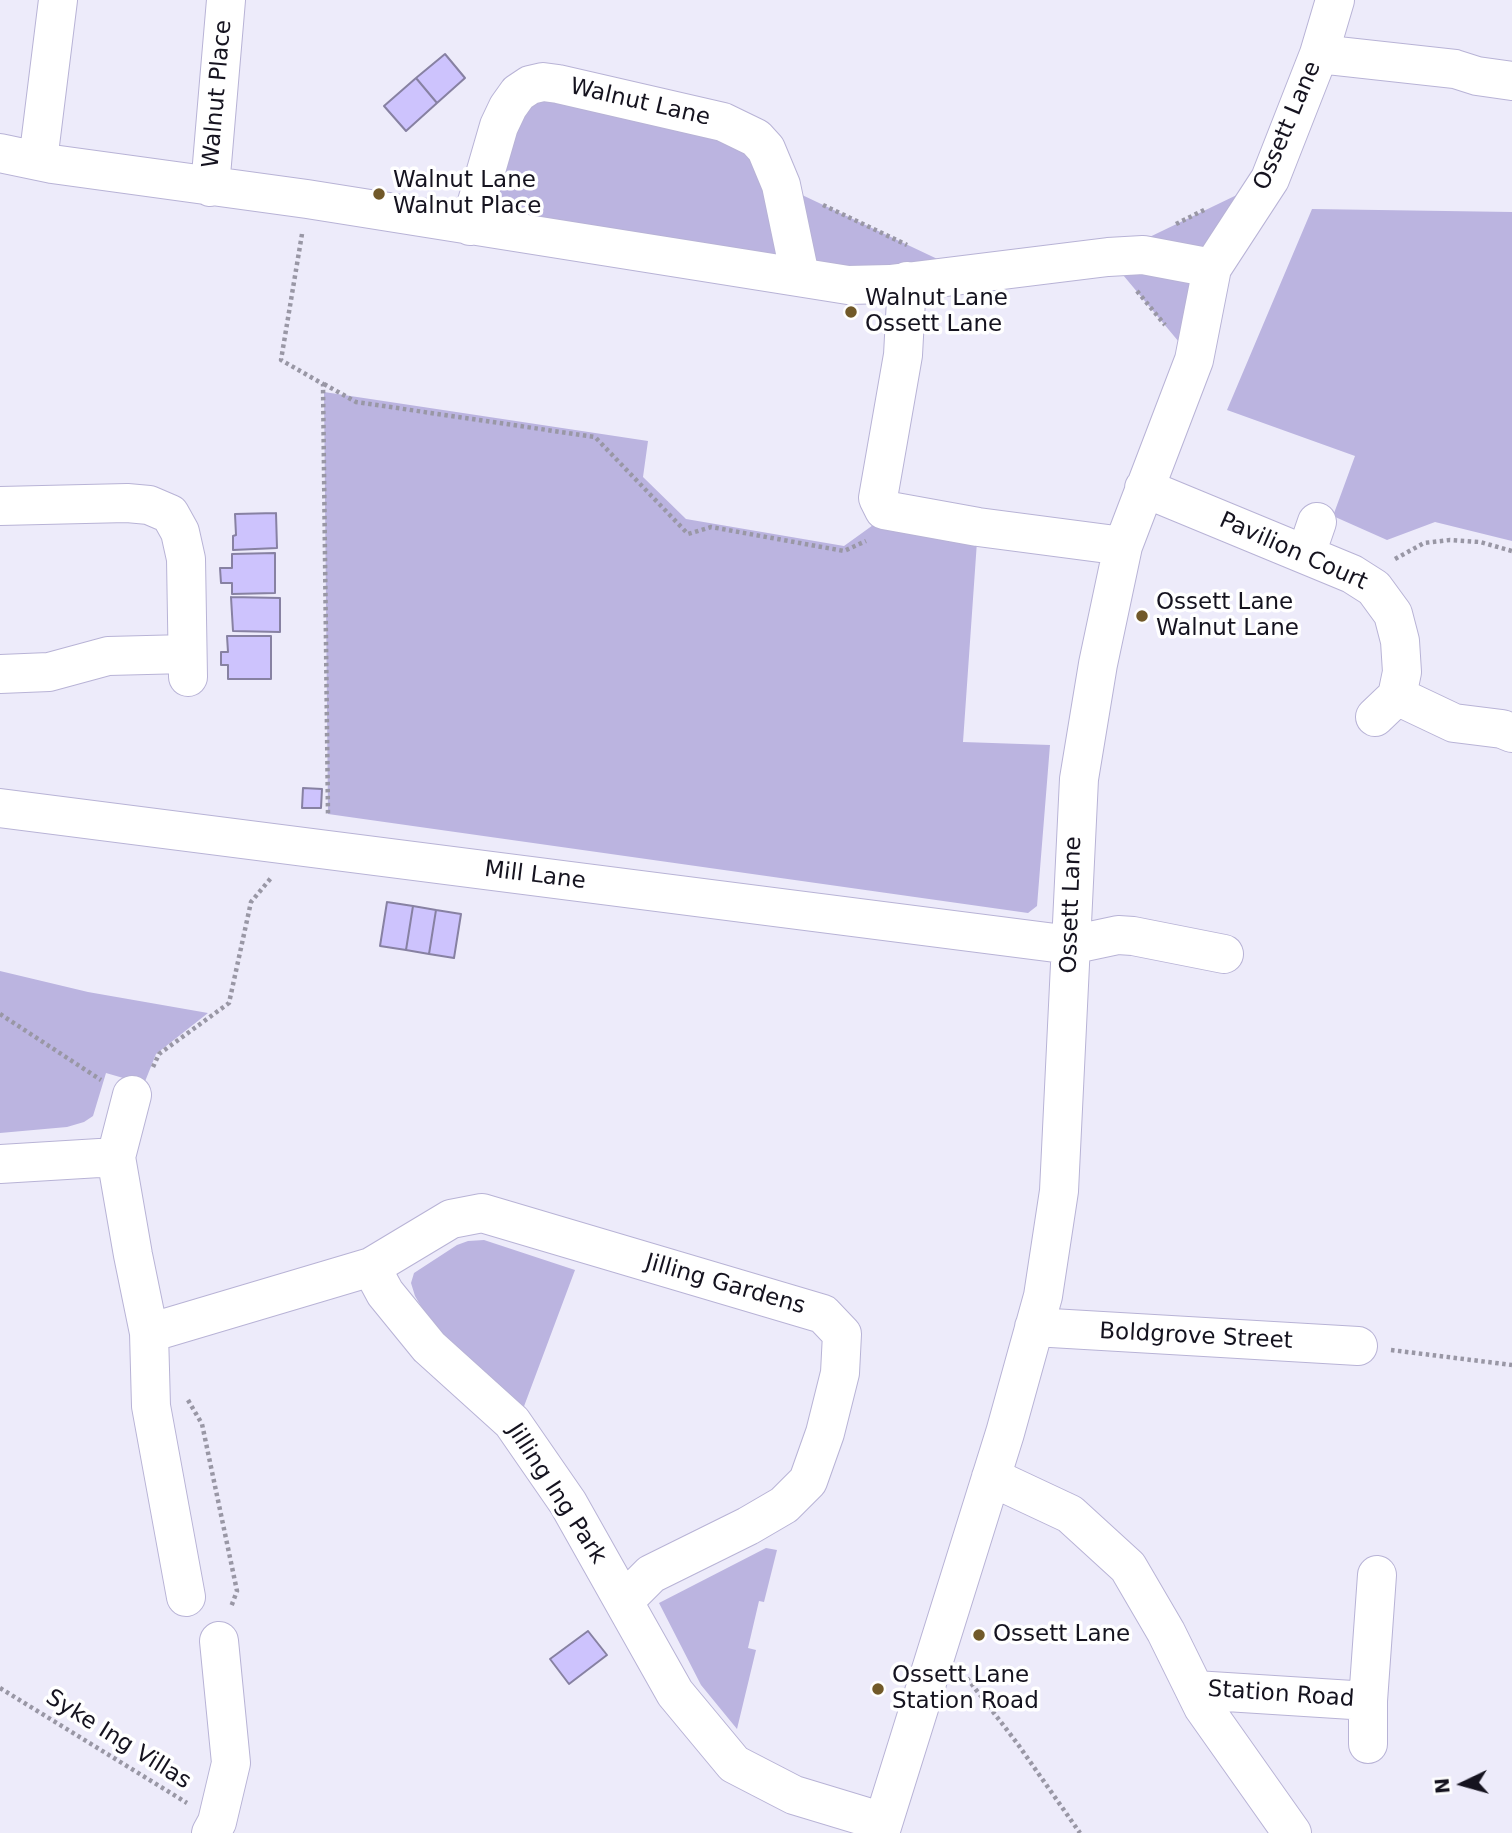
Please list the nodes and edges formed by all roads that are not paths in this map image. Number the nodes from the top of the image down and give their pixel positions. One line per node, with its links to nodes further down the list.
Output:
1 (58, 0): 7 (street)
2 (226, 0): 8 (street, Walnut Place)
3 (1335, 0): 4 (street, Ossett Lane)
4 (1319, 54): 5 (street); 11 (street, Ossett Lane)
5 (1512, 81)
6 (0, 153): 7 (street)
7 (38, 161): 8 (street)
8 (210, 187): 9 (street)
9 (470, 226): 12 (street); 12 (street, Walnut Lane)
10 (912, 265): 11 (street); 12 (street); 15 (street)
11 (1212, 268): 13 (street, Ossett Lane)
12 (800, 276)
13 (1144, 488): 15 (street, Ossett Lane); 17 (street, Pavilion Court)
14 (0, 506): 16 (street)
15 (1123, 546): 19 (street, Ossett Lane)
16 (0, 674)
17 (1512, 733)
18 (0, 808): 19 (street, Mill Lane)
19 (1071, 945): 20 (street); 25 (street, Ossett Lane)
20 (1224, 954)
21 (132, 1095): 22 (street)
22 (116, 1157): 23 (street); 26 (street)
23 (0, 1164)
24 (371, 1267): 26 (street); 31 (street, Jilling Ing Park); 31 (street, Jilling Gardens)
25 (1034, 1327): 27 (street, Boldgrove Street); 28 (street, Ossett Lane)
26 (149, 1333): 30 (street)
27 (1358, 1346)
28 (991, 1477): 33 (street, Station Road); 37 (street, Ossett Lane)
29 (1377, 1576): 34 (street, Station Road)
30 (186, 1597)
31 (624, 1601): 37 (street, Jilling Ing Park)
32 (219, 1641): 36 (street)
33 (1195, 1690): 34 (street, Station Road); 38 (street, Station Road)
34 (1368, 1700): 35 (street, Station Road)
35 (1368, 1744)
36 (214, 1827)
37 (881, 1828)
38 (1292, 1833)

